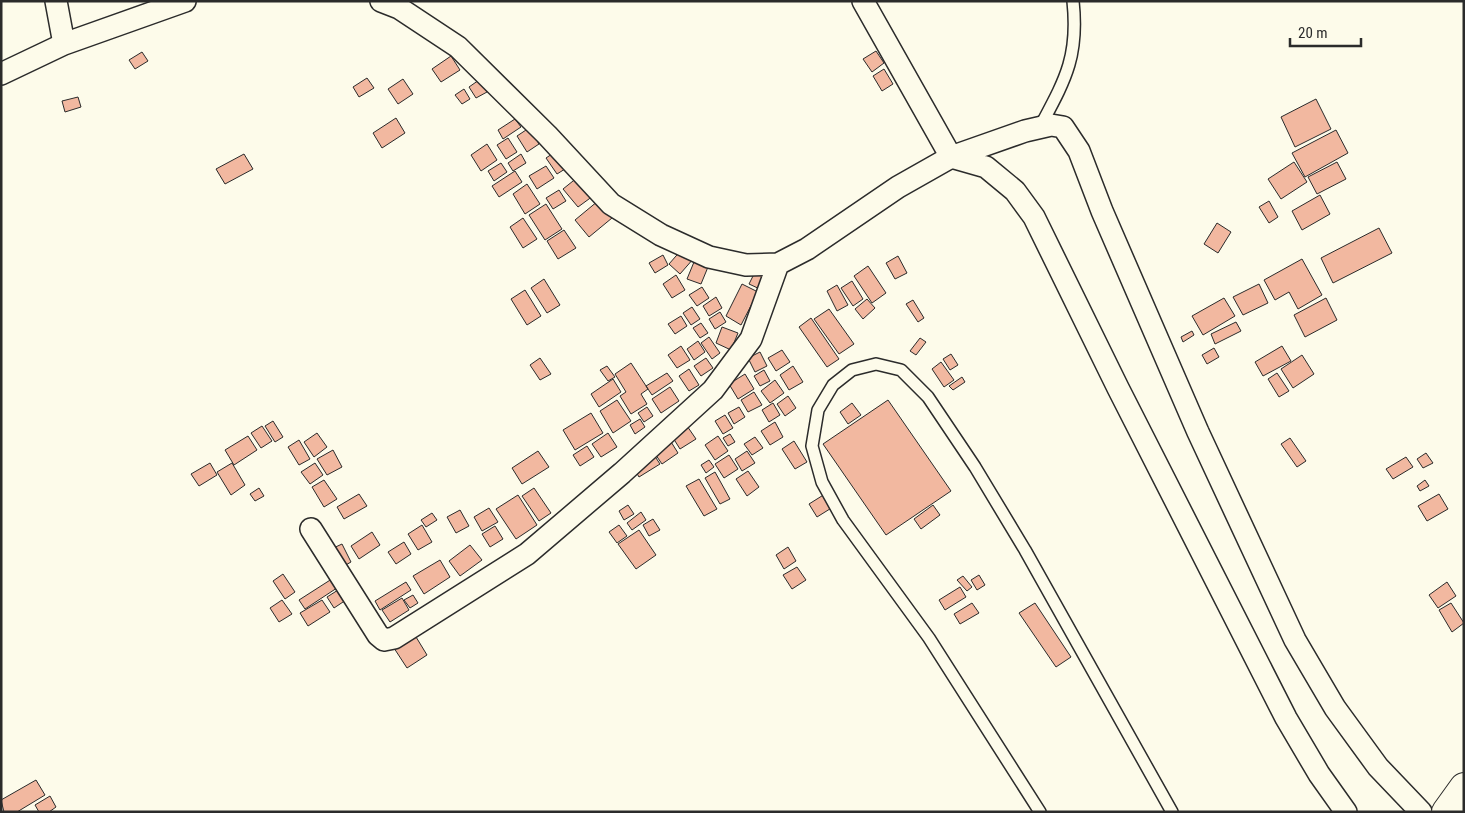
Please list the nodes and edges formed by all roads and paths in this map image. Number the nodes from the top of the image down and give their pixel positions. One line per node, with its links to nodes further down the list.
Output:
1 (56, 1): 6 (street)
2 (184, 1): 6 (street)
3 (381, 1): 10 (street)
4 (863, 1): 9 (street)
5 (1073, 1): 8 (lane)
6 (64, 44): 7 (street)
7 (1, 74)
8 (1040, 127): 9 (street); 16 (street)
9 (951, 157): 10 (street); 15 (street)
10 (778, 264): 11 (street)
11 (311, 529)
12 (1464, 787): 17 (main road)
13 (1040, 812): 14 (lane)
14 (1172, 812)
15 (1346, 812)
16 (1421, 812)
17 (1446, 812)

